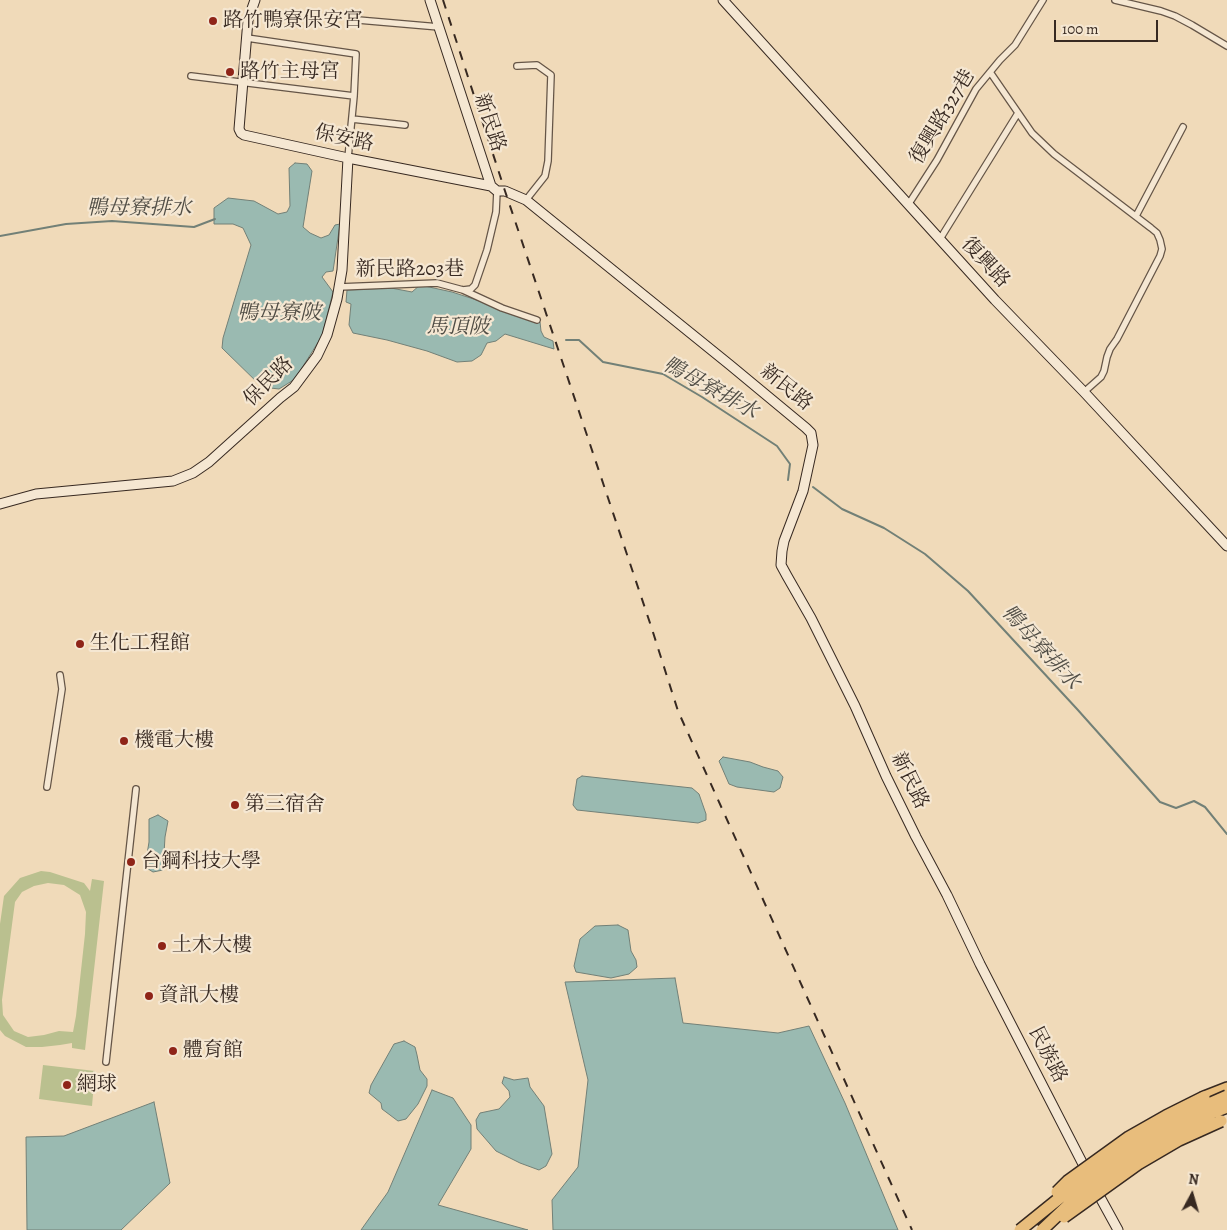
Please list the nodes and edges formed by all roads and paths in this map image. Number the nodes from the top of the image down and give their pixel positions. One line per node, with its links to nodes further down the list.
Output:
1 (255, 0): 8 (street, 保安路)
2 (430, 0): 7 (street, 新民路)
3 (723, 0): 22 (street, 復興路)
4 (1043, 0): 11 (street, 復興路327巷)
5 (1115, 0): 9 (street)
6 (358, 20): 7 (street)
7 (439, 27): 20 (street, 新民路)
8 (247, 38): 13 (street, 保安路); 14 (street, 保民路)
9 (1227, 46)
10 (517, 66): 21 (street)
11 (990, 72): 15 (street); 22 (street, 復興路327巷)
12 (192, 76): 13 (street)
13 (243, 82): 14 (street); 19 (street, 保安路)
14 (354, 96): 16 (street, 保民路)
15 (1018, 113): 23 (street); 24 (street)
16 (352, 119): 17 (street); 19 (street, 保民路)
17 (405, 125)
18 (1183, 127): 23 (street)
19 (348, 158): 20 (street, 保安路); 25 (street, 保民路)
20 (494, 189): 21 (street, 新民路); 26 (street, 新民路203巷)
21 (526, 200): 34 (street, 新民路)
22 (908, 205): 24 (street, 復興路)
23 (1136, 216): 28 (street)
24 (940, 239): 28 (street, 復興路)
25 (339, 287): 26 (street, 新民路203巷); 29 (street, 保民路)
26 (463, 290): 27 (street)
27 (536, 320)
28 (1084, 392): 30 (street, 復興路)
29 (0, 504)
30 (1227, 546)
31 (60, 675): 32 (street)
32 (47, 787)
33 (136, 789): 35 (street)
34 (947, 895): 43 (street, 民族路)
35 (106, 1062)
36 (1227, 1088): 40 (highway, bridge)
37 (1227, 1096): 40 (highway, bridge)
38 (1227, 1106): 41 (highway, bridge)
39 (1224, 1120): 42 (highway, bridge)
40 (1020, 1230)
41 (1042, 1230)
42 (1046, 1230)
43 (1118, 1230)

